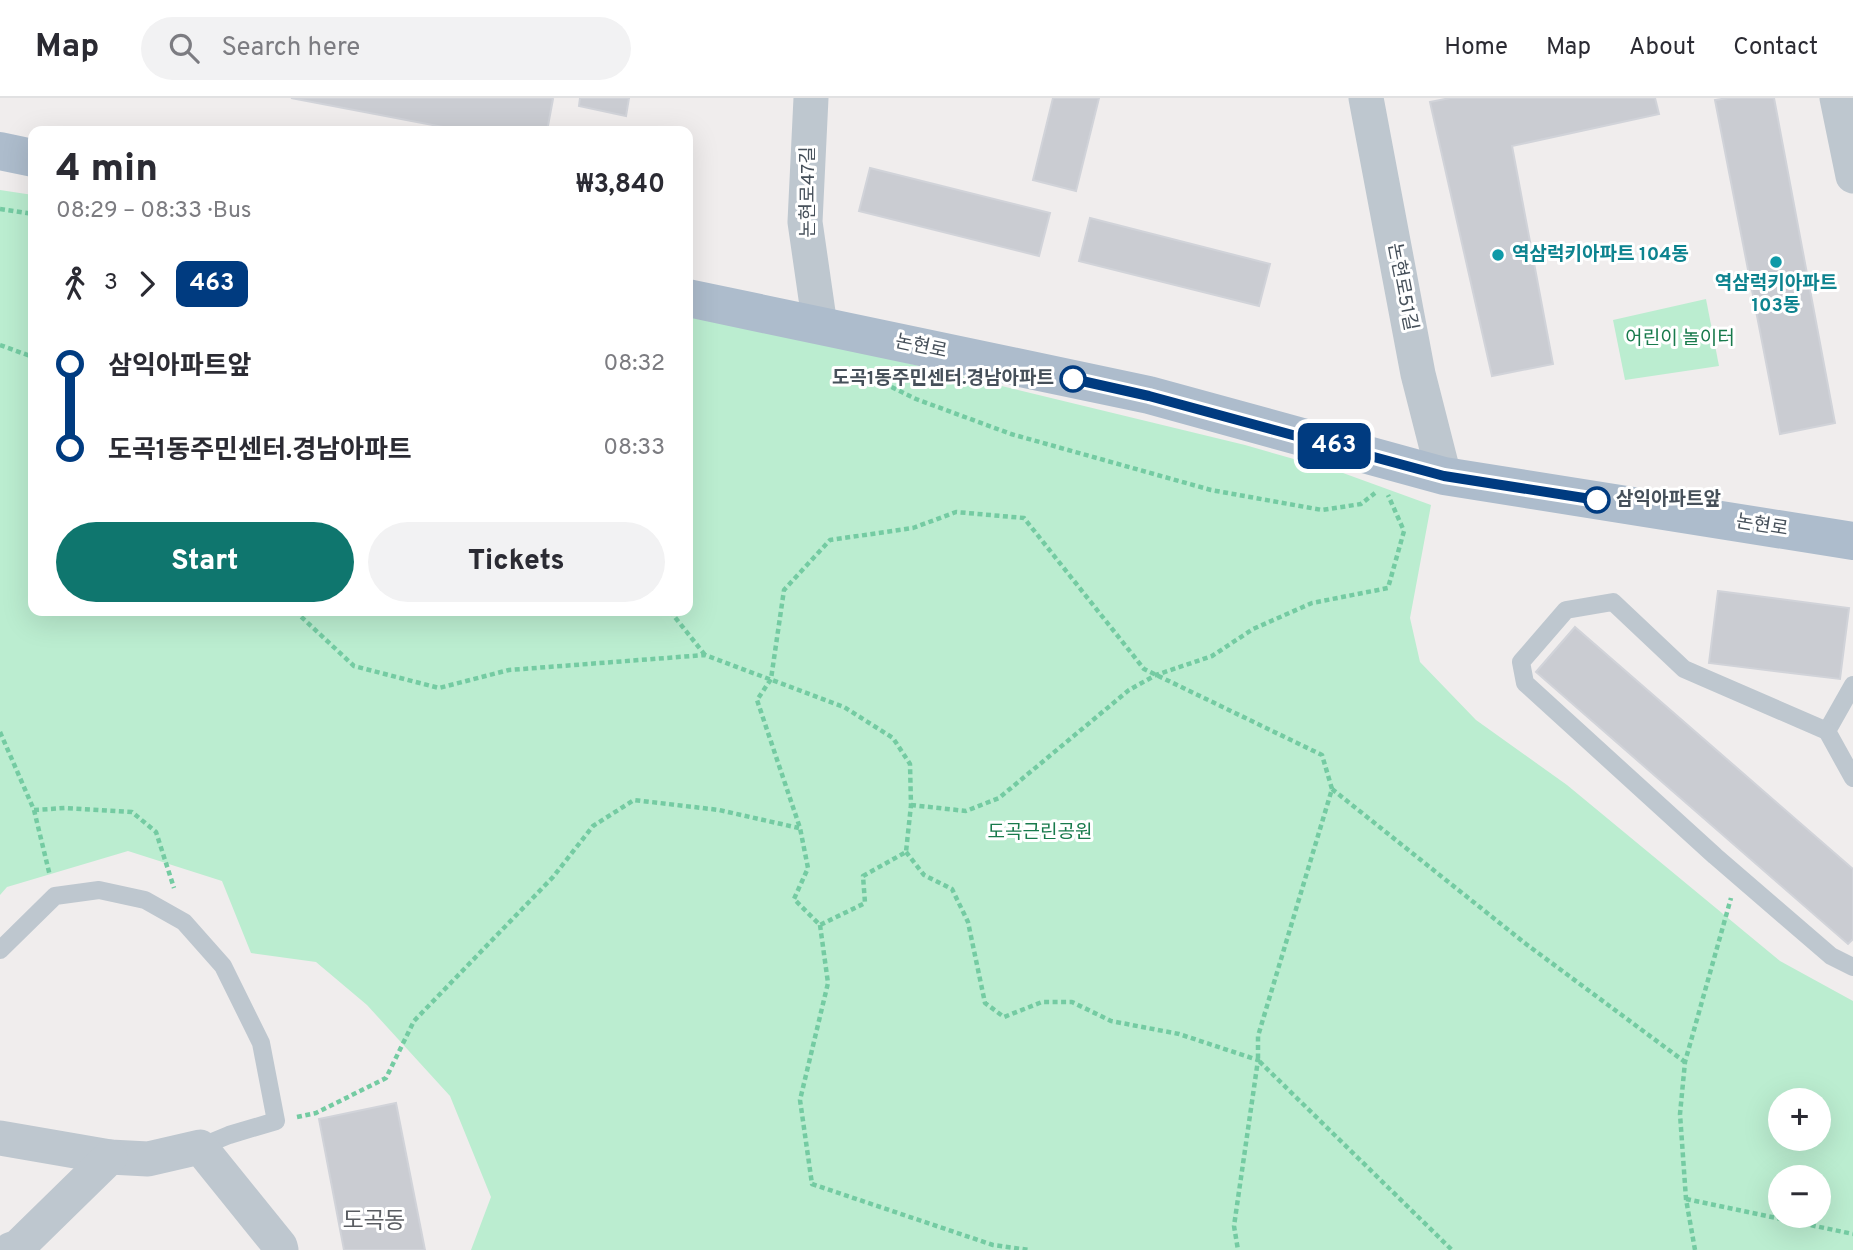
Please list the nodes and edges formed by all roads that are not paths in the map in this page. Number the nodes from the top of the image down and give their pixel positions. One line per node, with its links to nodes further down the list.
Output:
1 (811, 98): 8 (street, 논현로47길)
2 (1366, 98): 9 (street, 논현로51길)
3 (1837, 98): 6 (street)
4 (0, 151): 5 (main road)
5 (28, 157)
6 (1853, 176)
7 (693, 299): 8 (main road, 논현로)
8 (820, 326): 9 (main road, 논현로)
9 (1444, 476): 10 (main road, 논현로)
10 (1853, 541)
11 (1853, 685): 12 (lane)
12 (1827, 730): 13 (lane); 15 (lane)
13 (1853, 778)
14 (0, 950): 17 (lane)
15 (1853, 967)
16 (0, 1138): 18 (street)
17 (200, 1147): 18 (street); 20 (street)
18 (110, 1157): 19 (street)
19 (10, 1250)
20 (281, 1250)

